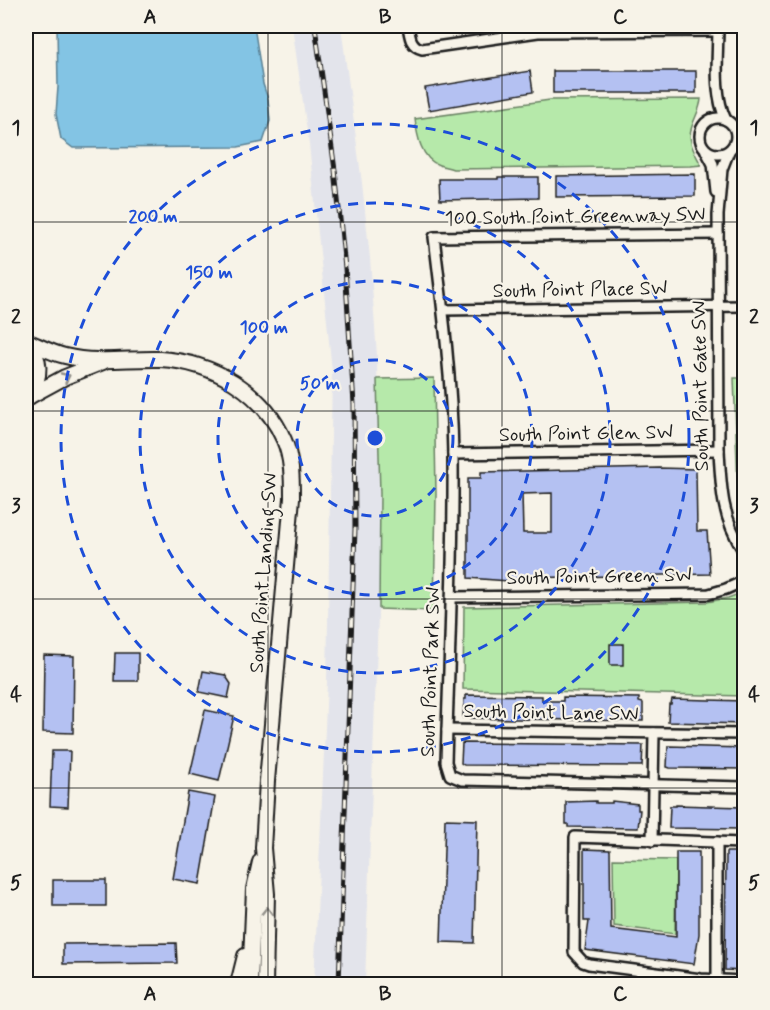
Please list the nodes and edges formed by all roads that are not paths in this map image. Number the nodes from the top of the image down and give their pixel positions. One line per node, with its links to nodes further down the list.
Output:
1 (408, 26): 2 (street)
2 (718, 28): 3 (street)
3 (718, 82): 4 (street); 5 (street)
4 (709, 120): 5 (street); 8 (street)
5 (730, 122): 6 (street); 9 (street)
6 (744, 129)
7 (744, 142): 9 (street)
8 (705, 149): 9 (street); 10 (street, South Point Gate SW)
9 (731, 149): 10 (street, South Point Gate SW)
10 (718, 215): 11 (street, South Point Gate SW)
11 (718, 234): 12 (street, South Point Gate SW); 14 (street, 100 South Point Greenway SW)
12 (717, 306): 13 (street, South Point Place SW); 14 (street, South Point Place SW); 18 (street, South Point Gate SW)
13 (744, 306)
14 (443, 310): 19 (street, South Point Park SW)
15 (26, 340): 16 (main road, South Point Landing SW); 17 (main road)
16 (105, 362): 17 (main road, South Point Landing SW, one-way to 16); 31 (main road, South Point Landing SW)
17 (28, 398)
18 (719, 450): 19 (street, South Point Glen SW); 20 (street, South Point Gate SW)
19 (453, 454): 22 (street, South Point Park SW)
20 (744, 552)
21 (744, 581): 22 (street, South Point Green SW)
22 (452, 597): 23 (street, South Point Park SW)
23 (447, 730): 24 (street, South Point Lane SW); 26 (street, South Point Park SW)
24 (654, 733): 25 (street, South Point Lane SW); 26 (street, South Point Lane SW)
25 (744, 734)
26 (653, 784): 27 (street, South Point Park SW); 28 (street, South Point Lane SW)
27 (744, 787)
28 (652, 841): 29 (street); 34 (street)
29 (717, 842): 30 (street); 34 (street)
30 (742, 843)
31 (263, 848): 32 (main road, South Point Landing SW); 33 (main road, South Point Landing SW, one-way to 31)
32 (252, 927): 36 (main road); 37 (main road, South Point Landing SW)
33 (265, 969): 38 (main road, South Point Landing SW); 39 (main road)
34 (717, 979): 35 (street)
35 (744, 981)
36 (238, 984)
37 (250, 984)
38 (265, 984)
39 (271, 984)

